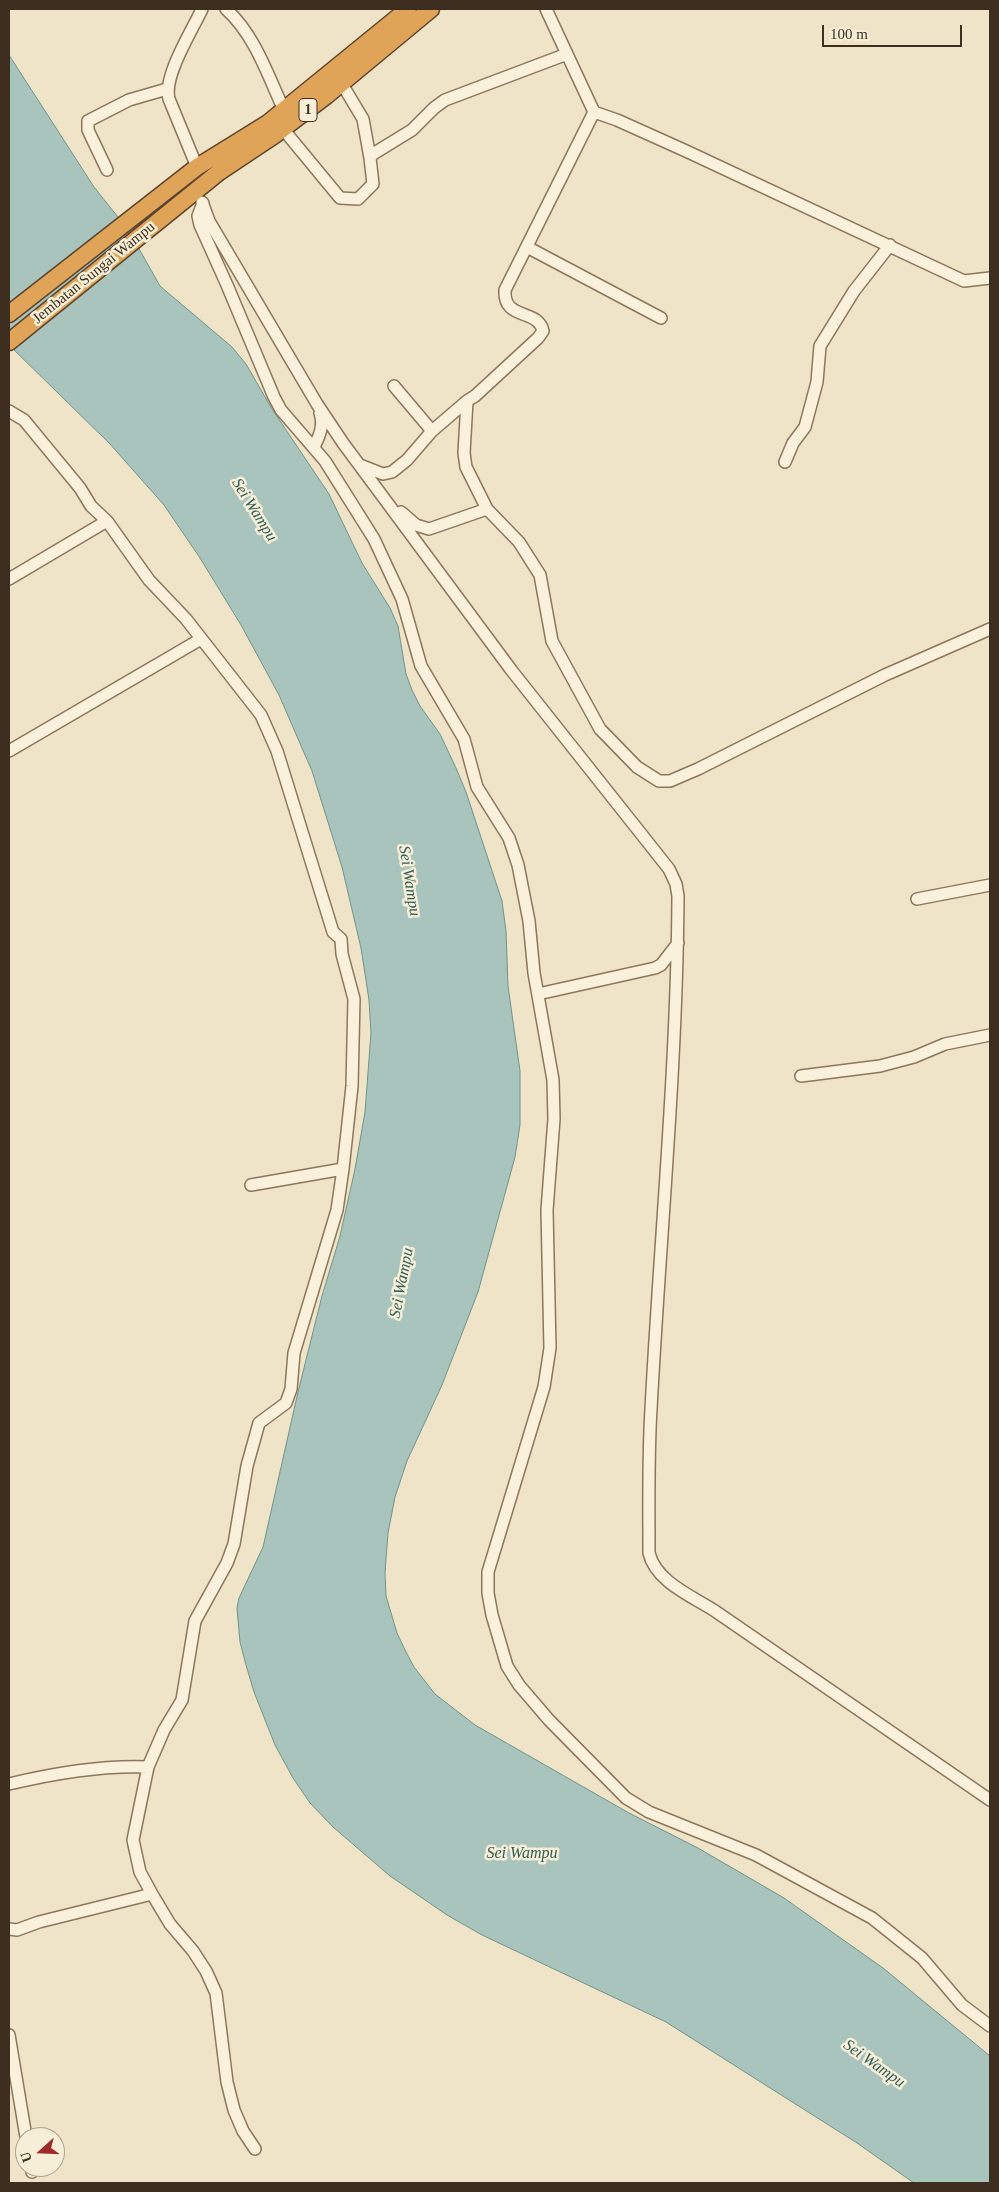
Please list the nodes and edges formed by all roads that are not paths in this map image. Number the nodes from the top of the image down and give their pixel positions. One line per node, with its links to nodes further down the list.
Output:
1 (202, 9): 8 (street)
2 (226, 9): 10 (street)
3 (408, 9): 10 (highway, 1)
4 (431, 9): 7 (highway, 1)
5 (546, 9): 6 (street)
6 (567, 54): 9 (street); 11 (street)
7 (342, 84): 10 (highway, 1); 11 (street)
8 (167, 89): 12 (street); 13 (street)
9 (594, 112): 15 (street); 16 (street)
10 (287, 120): 11 (street); 12 (highway, 1); 14 (highway, 1)
11 (370, 158)
12 (197, 167): 18 (highway, Jembatan Sungai Wampu / 1)
13 (107, 170)
14 (200, 196): 20 (highway, Jembatan Sungai Wampu / 1); 23 (street); 26 (street)
15 (890, 245): 17 (street); 27 (street)
16 (527, 247): 19 (street); 22 (street)
17 (990, 278)
18 (9, 314)
19 (661, 318)
20 (9, 342)
21 (394, 386): 25 (street)
22 (467, 401): 25 (street); 30 (street)
23 (317, 404): 26 (street); 28 (street)
24 (9, 411): 31 (street)
25 (432, 431): 28 (street)
26 (314, 447): 39 (street)
27 (785, 462)
28 (360, 465): 29 (street)
29 (386, 499): 30 (street); 38 (street)
30 (487, 509): 33 (street)
31 (107, 521): 32 (street); 34 (street)
32 (9, 579)
33 (990, 629)
34 (202, 639): 35 (street); 42 (street)
35 (9, 751)
36 (990, 885): 37 (street)
37 (917, 899)
38 (678, 943): 39 (street); 46 (street)
39 (538, 994): 49 (street)
40 (990, 1035): 41 (street)
41 (801, 1076)
42 (343, 1170): 43 (street); 44 (street)
43 (251, 1185)
44 (148, 1767): 45 (street); 47 (street)
45 (9, 1784)
46 (990, 1800)
47 (152, 1894): 48 (street); 52 (street)
48 (11, 1932)
49 (990, 2026)
50 (9, 2035): 51 (street)
51 (24, 2127)
52 (255, 2149)

